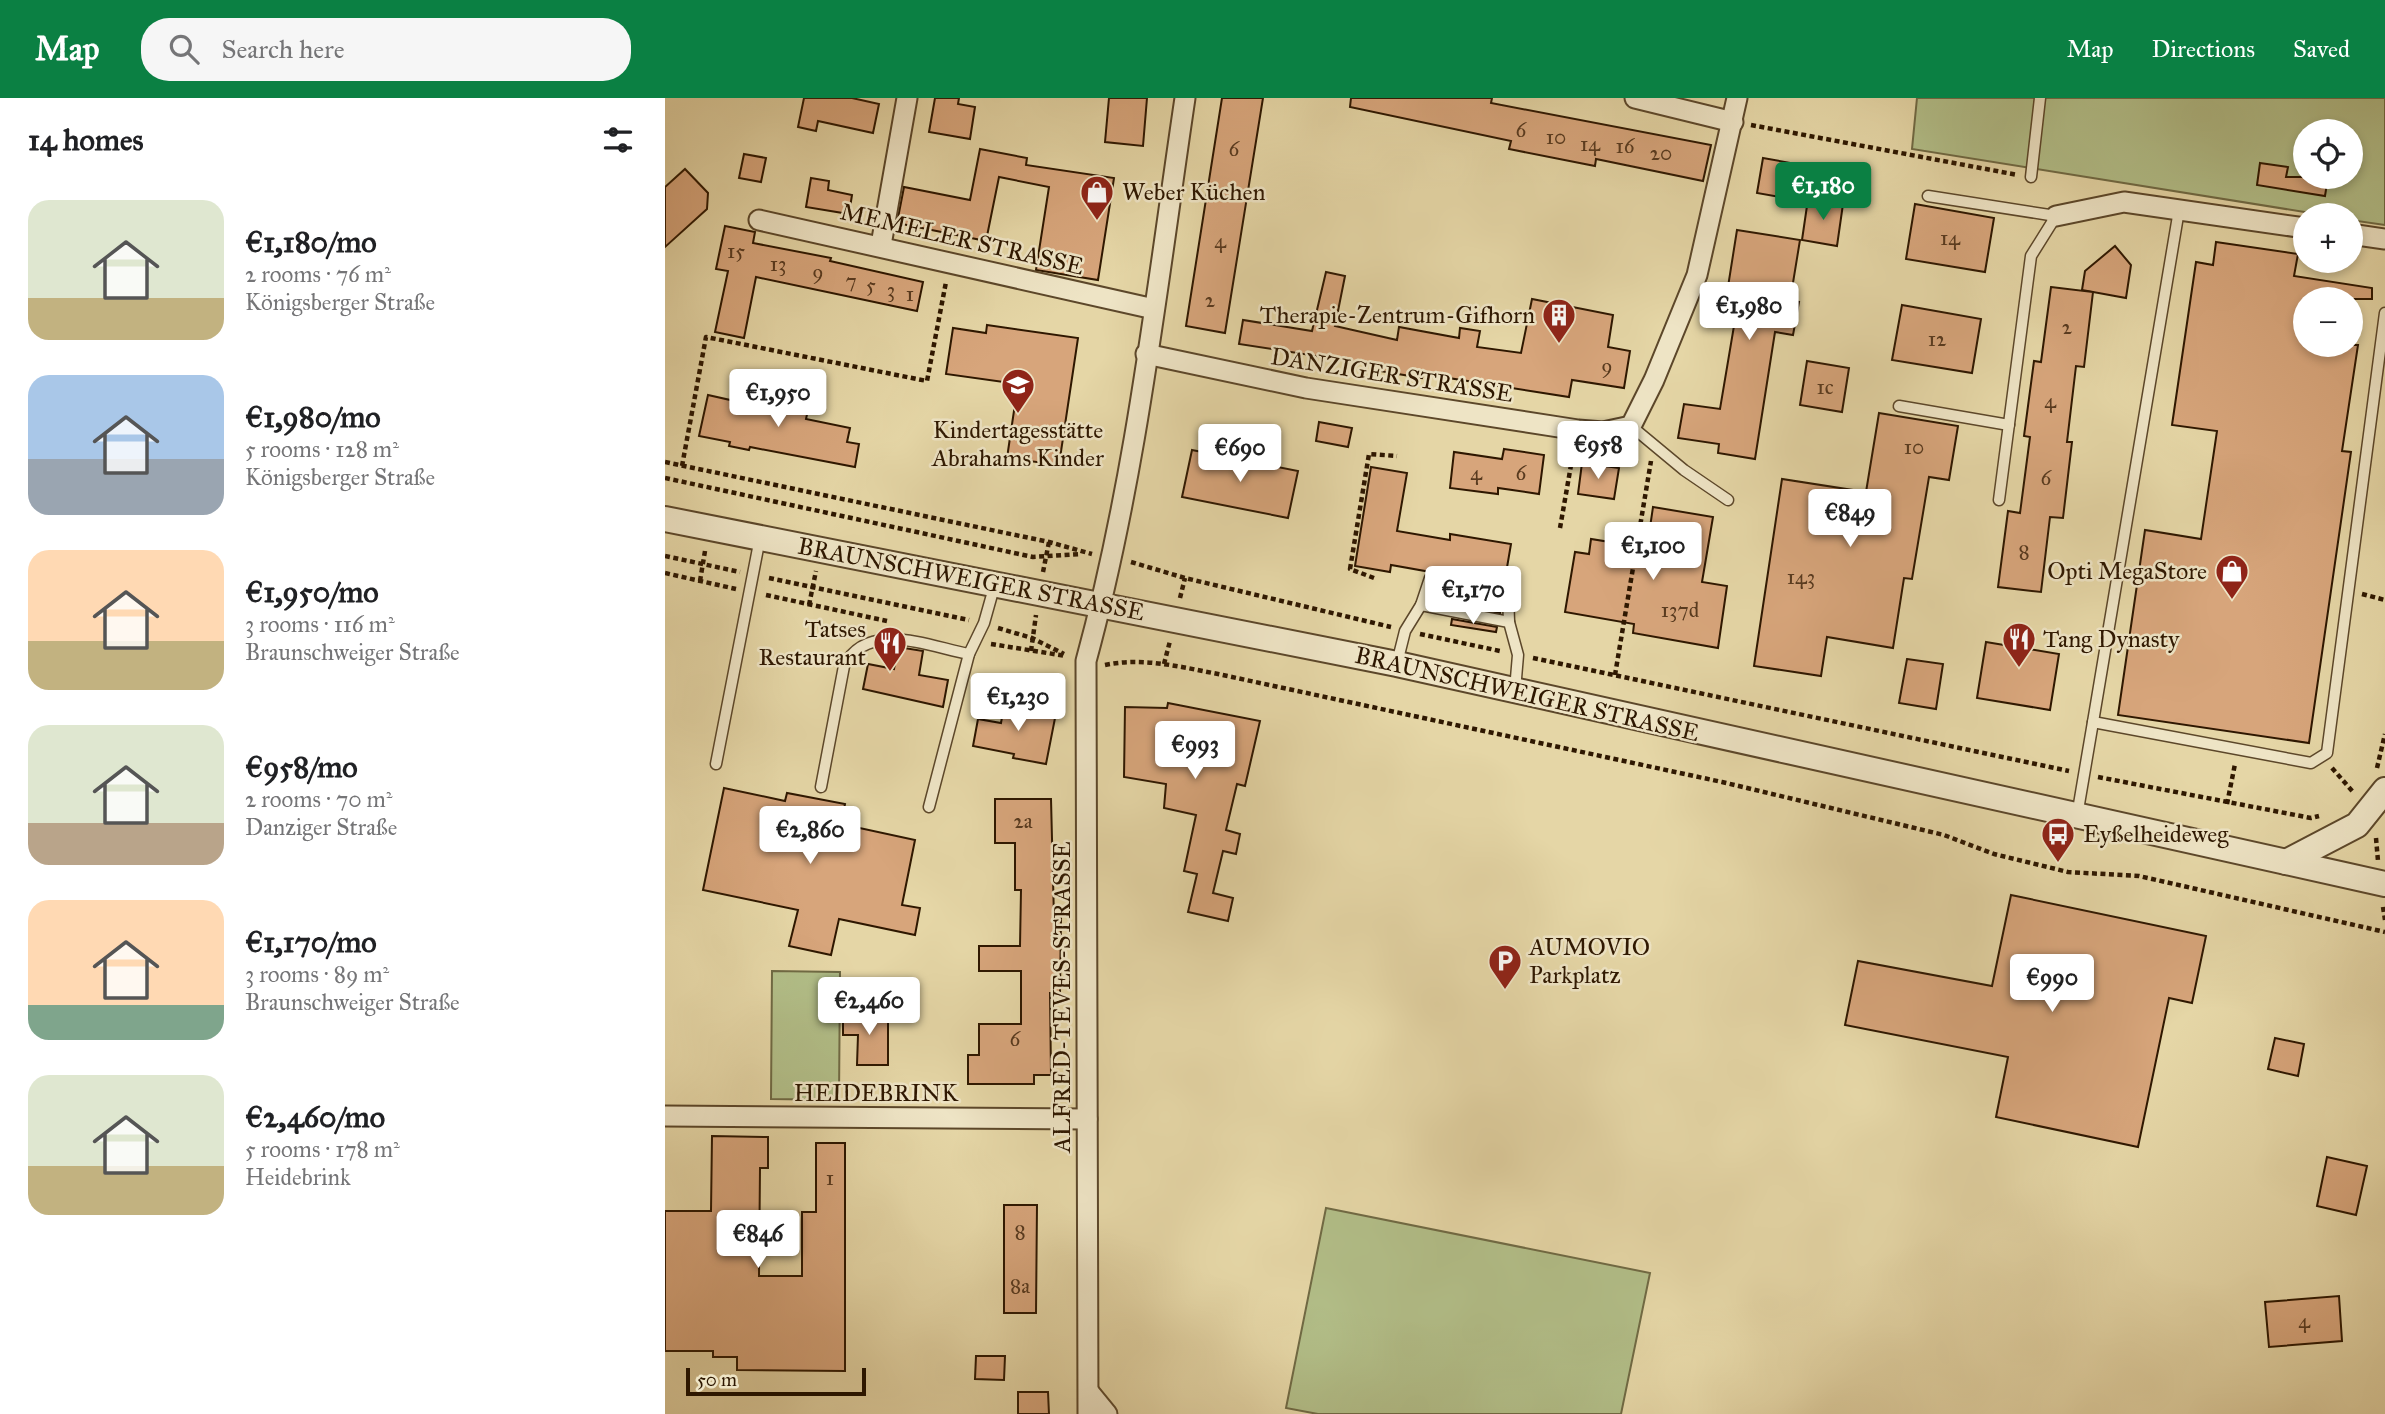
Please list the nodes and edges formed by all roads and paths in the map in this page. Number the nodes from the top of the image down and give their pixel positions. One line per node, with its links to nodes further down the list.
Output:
1 (907, 98): 15 (street)
2 (1185, 98): 17 (street, ALFRED-TEVES-STRASSE)
3 (1635, 98): 6 (street)
4 (1737, 98): 6 (street)
5 (2040, 98): 7 (lane)
6 (1733, 122): 7 (path); 22 (street)
7 (2031, 177)
8 (1928, 196): 10 (lane)
9 (2179, 210): 10 (street); 12 (street); 64 (lane)
10 (2056, 216): 21 (lane)
11 (759, 220): 15 (street, MEMELER STRASSE)
12 (2293, 226)
13 (2363, 236): 14 (street)
14 (2385, 239)
15 (881, 246): 16 (street, MEMELER STRASSE)
16 (950, 261): 17 (street, MEMELER STRASSE); 27 (path)
17 (1154, 309): 19 (street, ALFRED-TEVES-STRASSE)
18 (2385, 313): 66 (lane)
19 (1146, 354): 23 (street, DANZIGER STRASSE); 48 (street, ALFRED-TEVES-STRASSE)
20 (1899, 406): 21 (lane)
21 (2009, 425): 30 (lane)
22 (1630, 426): 23 (street, DANZIGER STRASSE); 24 (lane)
23 (1578, 430): 33 (path)
24 (1653, 446): 29 (lane); 62 (path)
25 (1397, 456): 43 (path)
26 (665, 462): 27 (path)
27 (682, 466): 35 (path)
28 (665, 478): 38 (path)
29 (1728, 499)
30 (1999, 499)
31 (665, 519): 32 (street, BRAUNSCHWEIGER STRASSE)
32 (710, 527): 34 (street, BRAUNSCHWEIGER STRASSE); 40 (path)
33 (1559, 528)
34 (760, 538): 36 (street, BRAUNSCHWEIGER STRASSE); 42 (lane)
35 (1049, 542): 38 (path); 38 (path)
36 (820, 549): 45 (street, BRAUNSCHWEIGER STRASSE); 46 (path)
37 (665, 556): 40 (path)
38 (1046, 557)
39 (1128, 561): 54 (path)
40 (703, 564): 42 (path); 44 (path)
41 (665, 573): 44 (path)
42 (753, 574): 46 (path); 47 (lane)
43 (1374, 578)
44 (700, 581): 47 (path)
45 (995, 583): 48 (street, BRAUNSCHWEIGER STRASSE); 52 (lane)
46 (813, 587): 49 (path); 52 (path)
47 (751, 592): 49 (path); 67 (lane)
48 (1101, 604): 60 (street, BRAUNSCHWEIGER STRASSE); 80 (street, ALFRED-TEVES-STRASSE)
49 (810, 605): 53 (path)
50 (1420, 606): 51 (lane); 51 (lane); 54 (lane)
51 (1509, 622): 59 (lane)
52 (984, 623): 55 (path); 56 (lane)
53 (899, 624)
54 (1405, 631): 59 (path); 60 (lane)
55 (1032, 639): 57 (path); 57 (path)
56 (976, 640): 57 (path); 58 (lane)
57 (1031, 651)
58 (969, 654): 69 (lane); 73 (lane)
59 (1518, 654): 62 (path); 63 (lane)
60 (1397, 664): 63 (street, BRAUNSCHWEIGER STRASSE)
61 (1103, 665): 78 (path)
62 (1615, 675): 68 (path)
63 (1515, 690): 74 (street, BRAUNSCHWEIGER STRASSE)
64 (2093, 722): 65 (lane); 68 (lane)
65 (2238, 751): 66 (lane); 72 (path)
66 (2321, 757): 71 (path)
67 (716, 764)
68 (2084, 774): 72 (path); 74 (lane)
69 (821, 787)
70 (2385, 790): 76 (street)
71 (2349, 803)
72 (2227, 804): 75 (path)
73 (929, 807)
74 (2077, 816): 76 (street, BRAUNSCHWEIGER STRASSE)
75 (2321, 816)
76 (2286, 862): 77 (street, BRAUNSCHWEIGER STRASSE)
77 (2385, 884)
78 (2385, 932)
79 (665, 1116): 80 (street, HEIDEBRINK)
80 (1087, 1119): 81 (street, ALFRED-TEVES-STRASSE)
81 (1089, 1392): 82 (street, ALFRED-TEVES-STRASSE); 83 (street)
82 (1088, 1414)
83 (1107, 1414)

